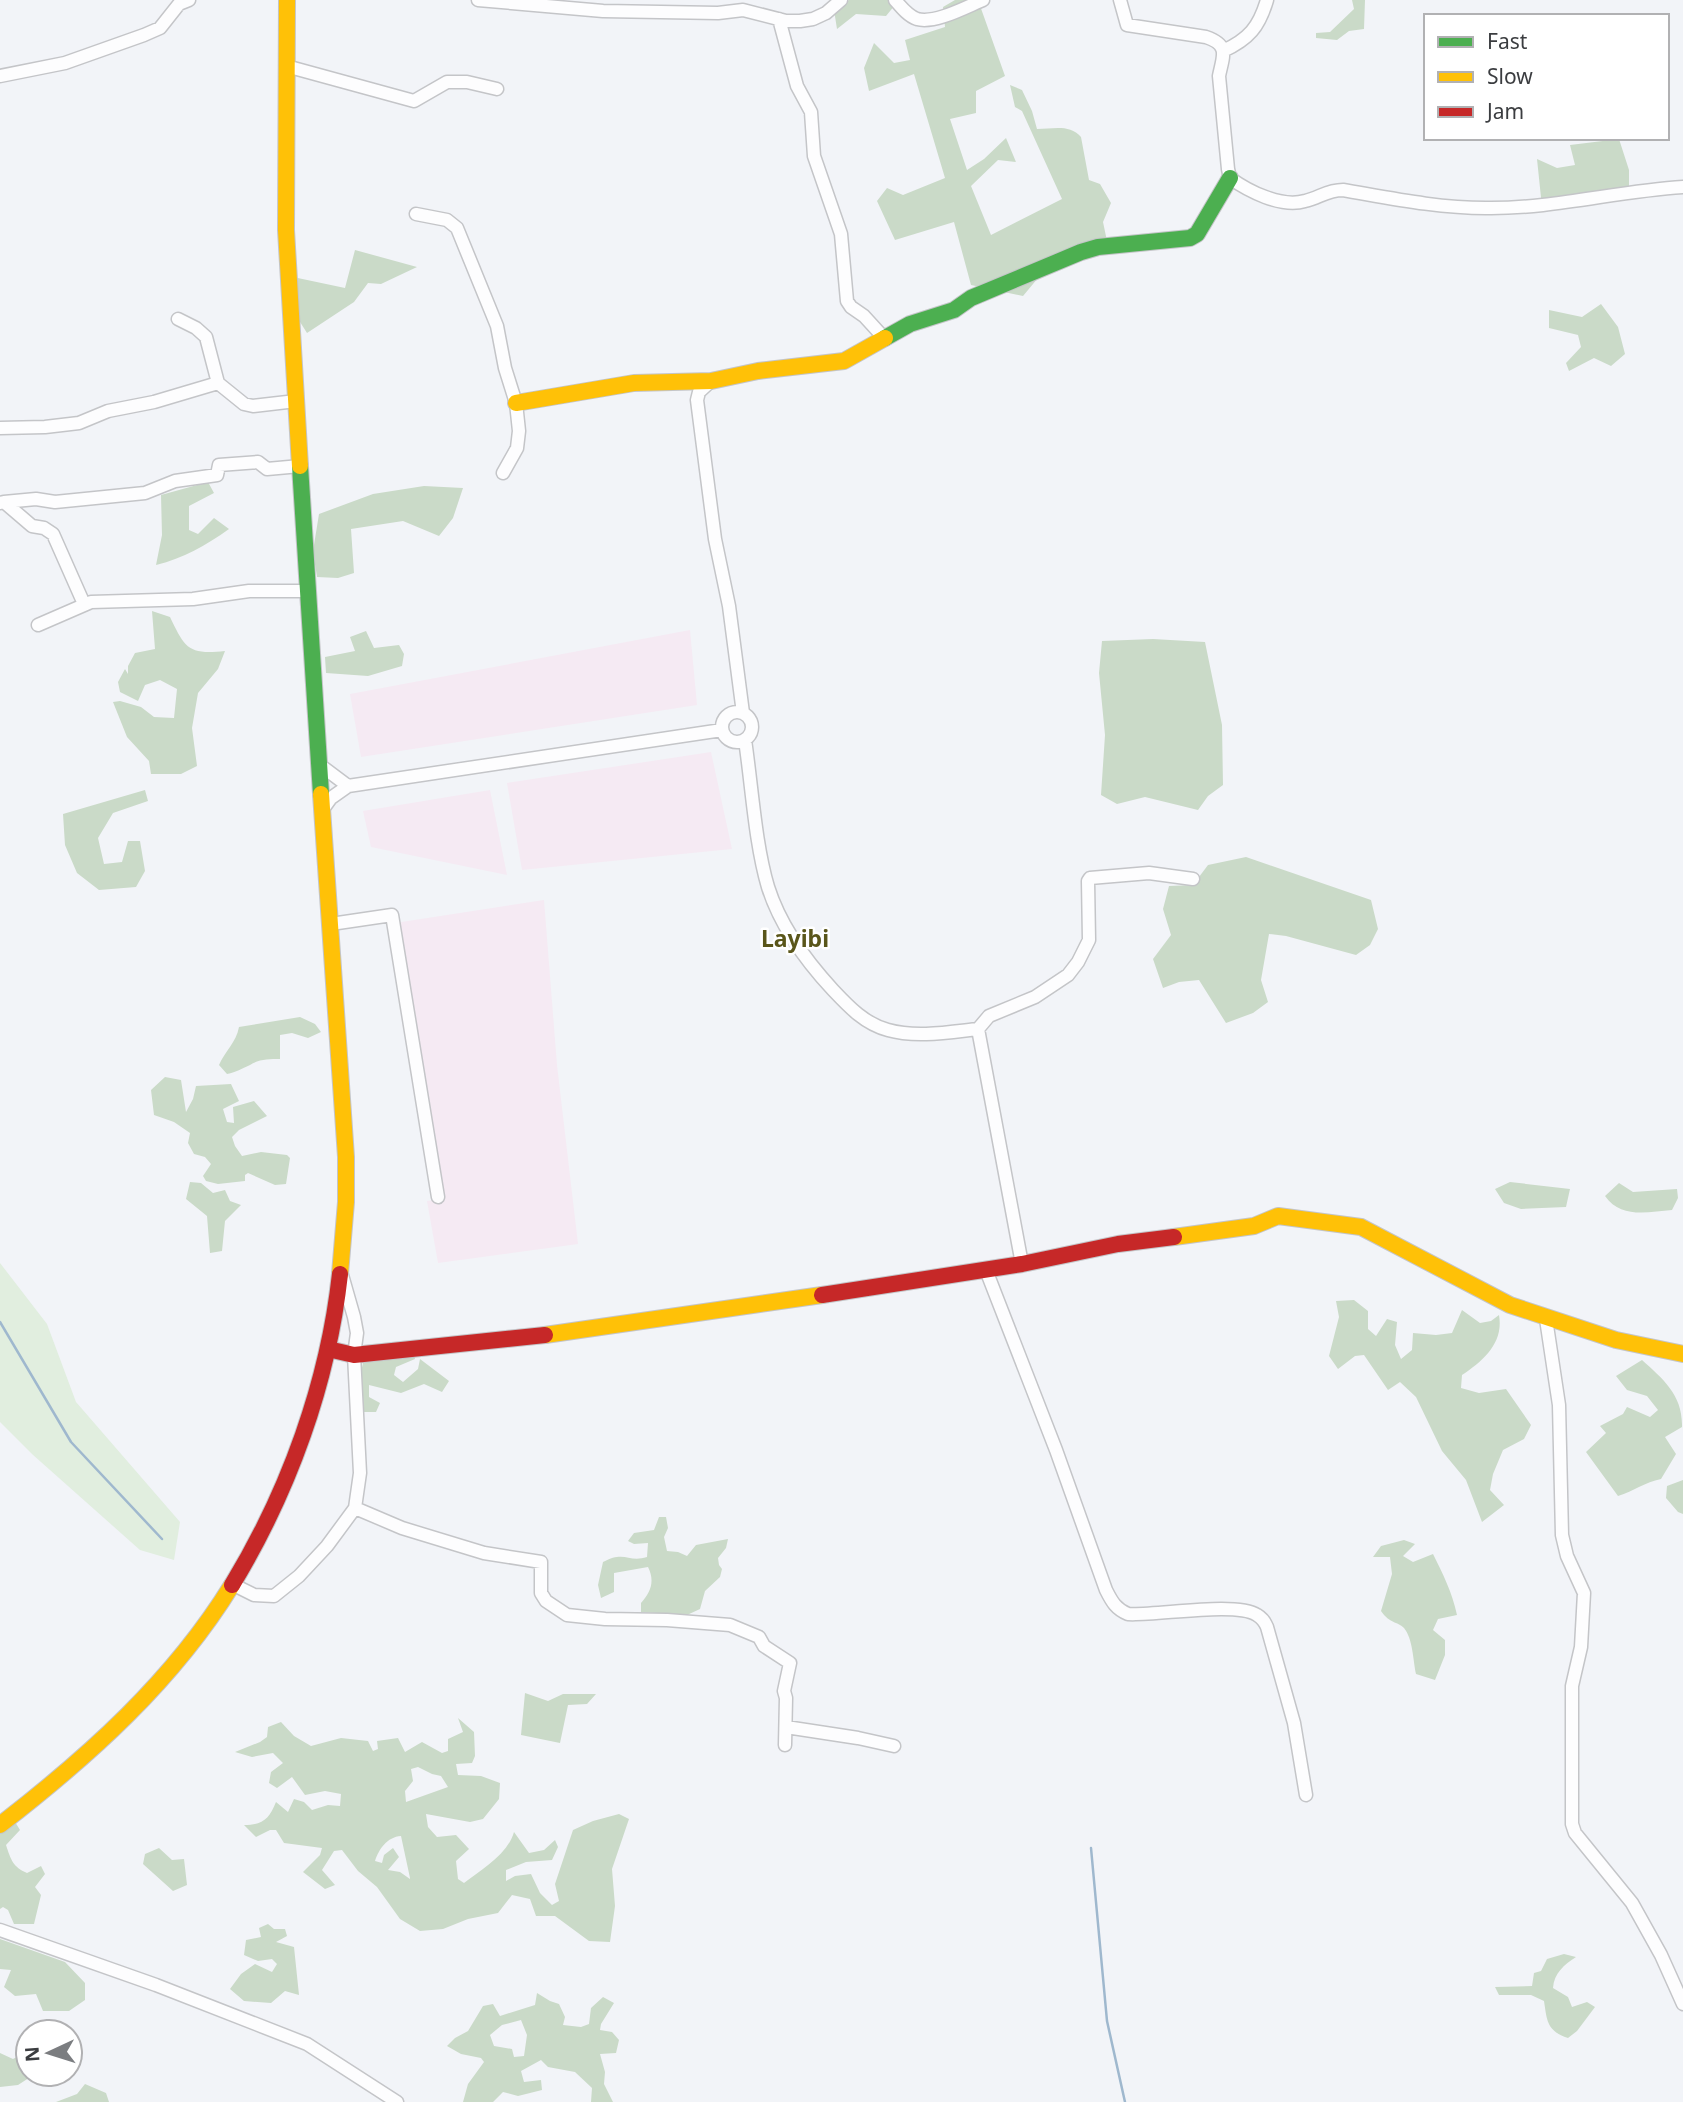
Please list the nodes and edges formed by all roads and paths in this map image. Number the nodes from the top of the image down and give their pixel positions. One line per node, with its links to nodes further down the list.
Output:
1 (189, 0): 15 (street)
2 (287, 0): 14 (street)
3 (478, 0): 11 (street)
4 (729, 0): 11 (street)
5 (841, 0): 12 (street)
6 (895, 0): 7 (street)
7 (983, 0)
8 (1120, 0): 13 (street)
9 (1267, 0): 13 (street)
10 (741, 5): 11 (street); 12 (street)
11 (719, 13)
12 (779, 19): 21 (street)
13 (1223, 51): 17 (street)
14 (286, 66): 16 (street); 24 (street)
15 (0, 76)
16 (497, 89)
17 (1230, 178): 18 (street); 21 (street)
18 (1683, 187)
19 (416, 214): 25 (street)
20 (178, 318): 23 (street)
21 (885, 339): 22 (street)
22 (711, 381): 25 (street); 33 (street)
23 (218, 383): 24 (street); 26 (street)
24 (296, 401): 27 (street)
25 (516, 403): 28 (street)
26 (0, 428)
27 (300, 467): 29 (street); 30 (street)
28 (503, 473)
29 (2, 502): 31 (street)
30 (308, 591): 31 (street); 36 (street)
31 (84, 604): 32 (street)
32 (38, 625)
33 (743, 713): 34 (street); 35 (street)
34 (722, 730): 35 (street); 37 (street)
35 (745, 740): 41 (street)
36 (320, 765): 37 (street); 38 (street)
37 (348, 786): 38 (street)
38 (323, 809): 40 (street)
39 (1192, 879): 41 (street)
40 (331, 924): 42 (street); 45 (street)
41 (978, 1029): 43 (street)
42 (438, 1197)
43 (1022, 1264): 44 (street); 46 (street)
44 (986, 1270): 49 (street); 55 (street)
45 (341, 1274): 47 (street); 49 (street)
46 (1546, 1318): 48 (street); 58 (street)
47 (328, 1349): 49 (street); 51 (street)
48 (1683, 1354)
49 (354, 1355): 50 (street)
50 (355, 1508): 51 (street); 52 (street)
51 (234, 1585): 56 (street)
52 (786, 1727): 53 (street); 54 (street)
53 (785, 1745)
54 (894, 1746)
55 (1306, 1795)
56 (0, 1825)
57 (0, 1930): 59 (street)
58 (1683, 2004)
59 (397, 2102)

